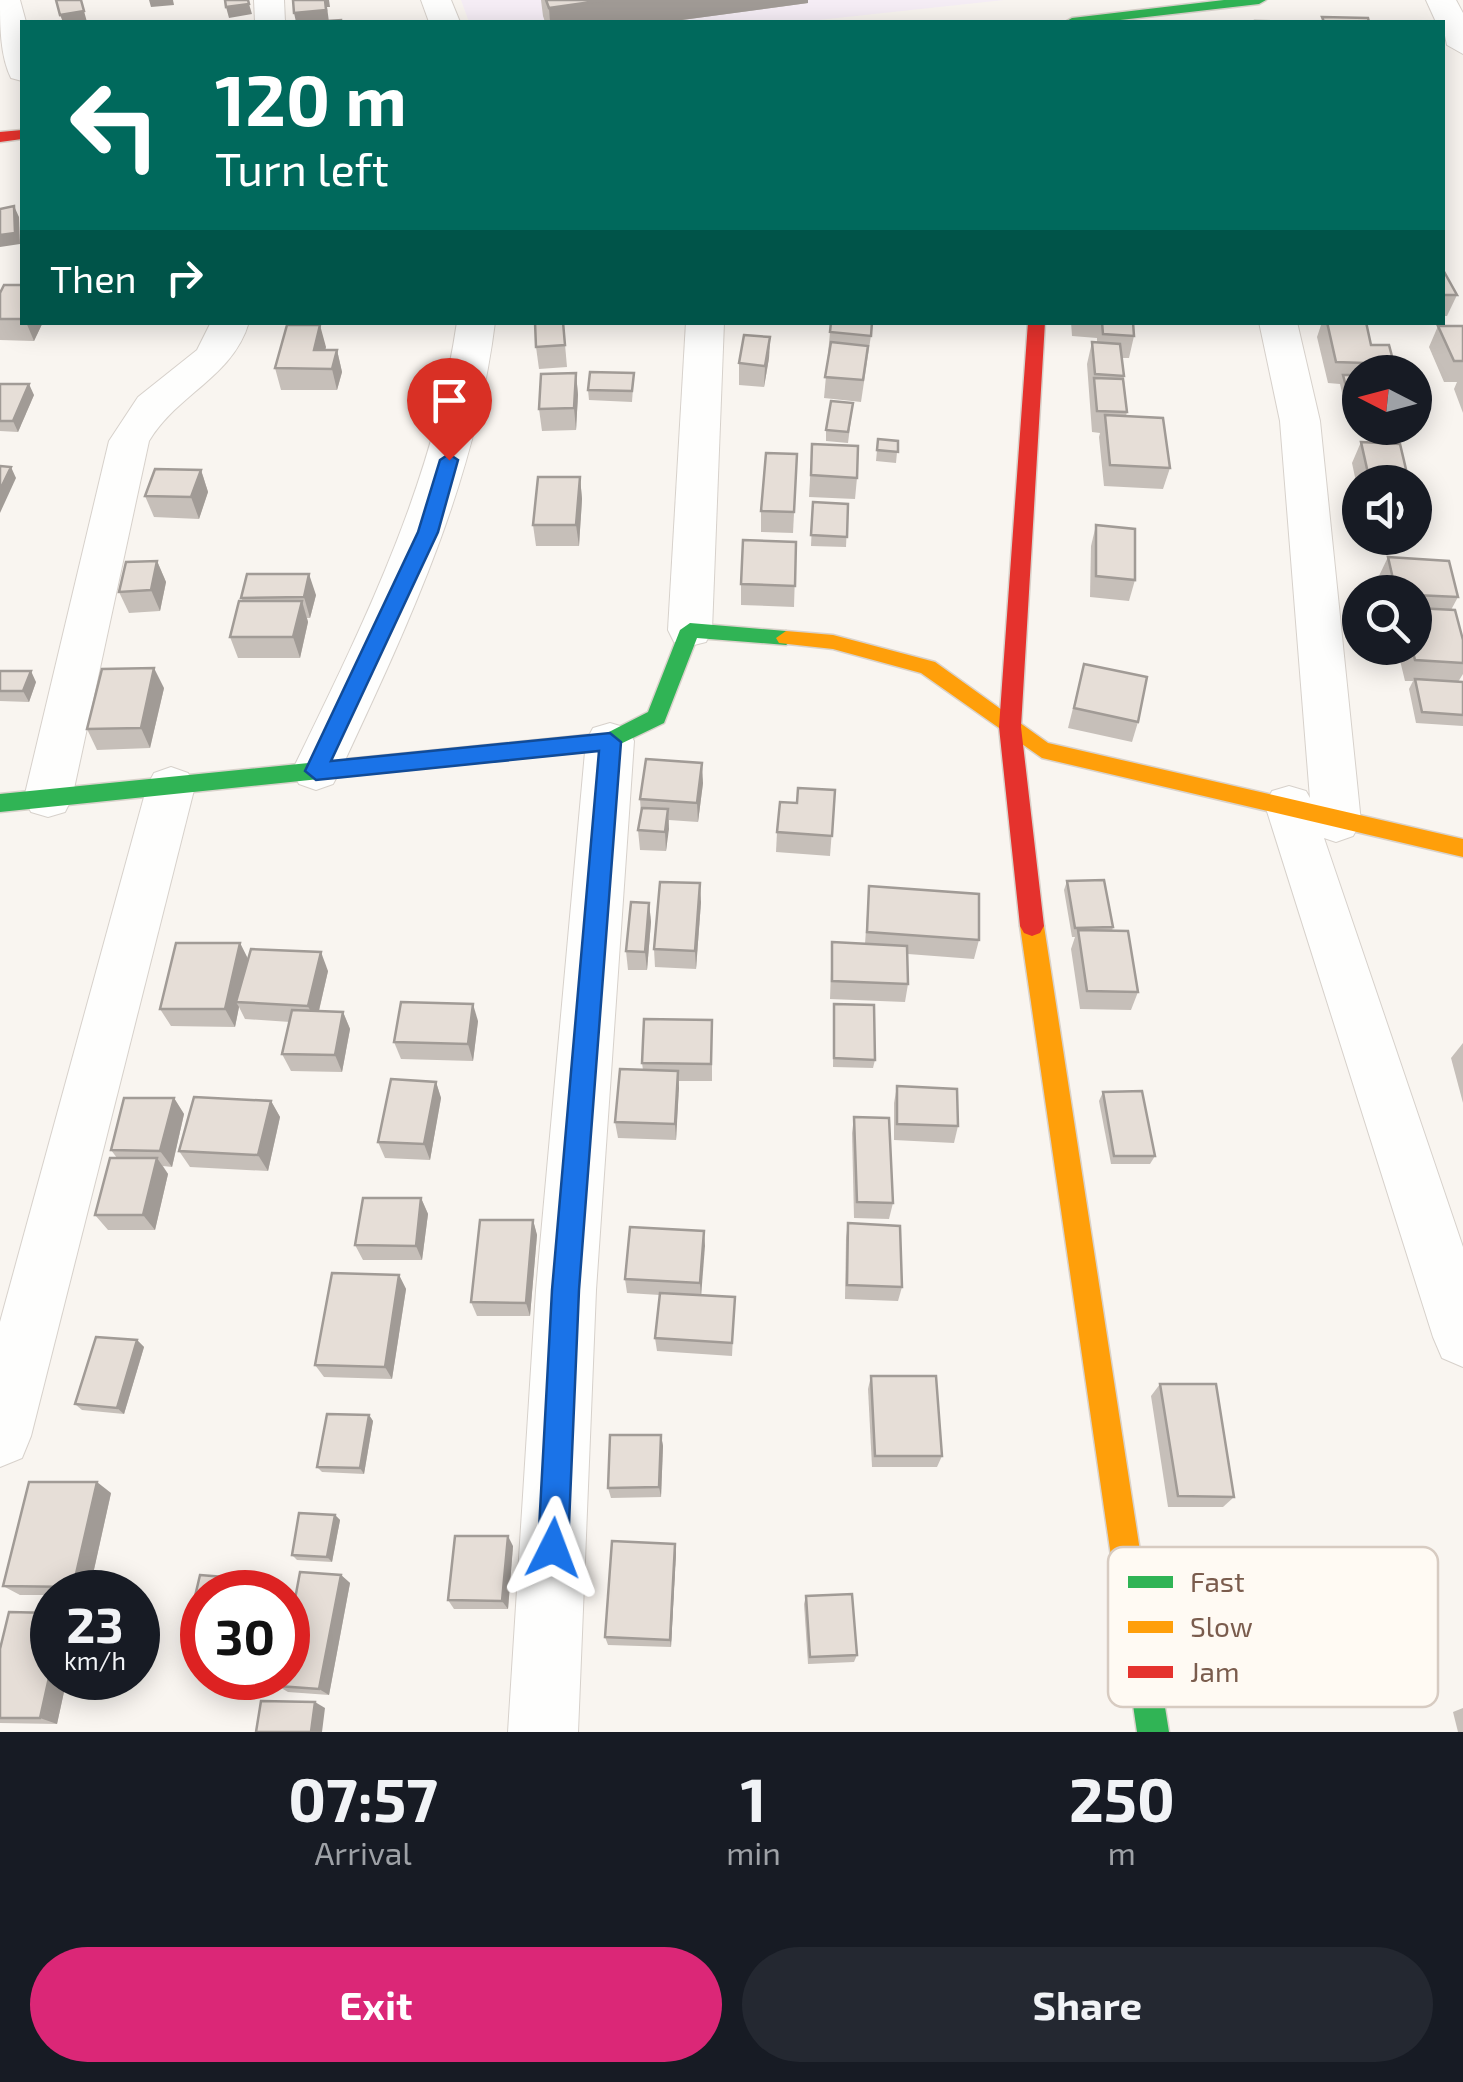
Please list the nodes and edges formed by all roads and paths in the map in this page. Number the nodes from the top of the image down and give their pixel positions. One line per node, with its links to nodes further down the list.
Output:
1 (5, 0): 7 (street)
2 (1259, 0): 4 (street)
3 (1441, 0): 6 (street)
4 (1210, 15): 5 (street)
5 (1111, 20)
6 (1463, 45)
7 (20, 64)
8 (229, 325): 18 (street)
9 (476, 325): 16 (street)
10 (705, 325): 13 (street)
11 (1037, 325): 14 (street)
12 (1279, 325): 20 (street)
13 (690, 630): 14 (street); 15 (street)
14 (1010, 727): 20 (street); 24 (street)
15 (610, 742): 16 (street); 26 (street)
16 (316, 771): 17 (street)
17 (171, 786): 18 (street); 23 (street)
18 (48, 798): 19 (street)
19 (0, 803)
20 (1312, 813): 21 (street); 22 (street)
21 (1463, 848)
22 (1463, 1337)
23 (0, 1436)
24 (1124, 1547)
25 (1149, 1707): 27 (street)
26 (544, 1732)
27 (1153, 1732)

